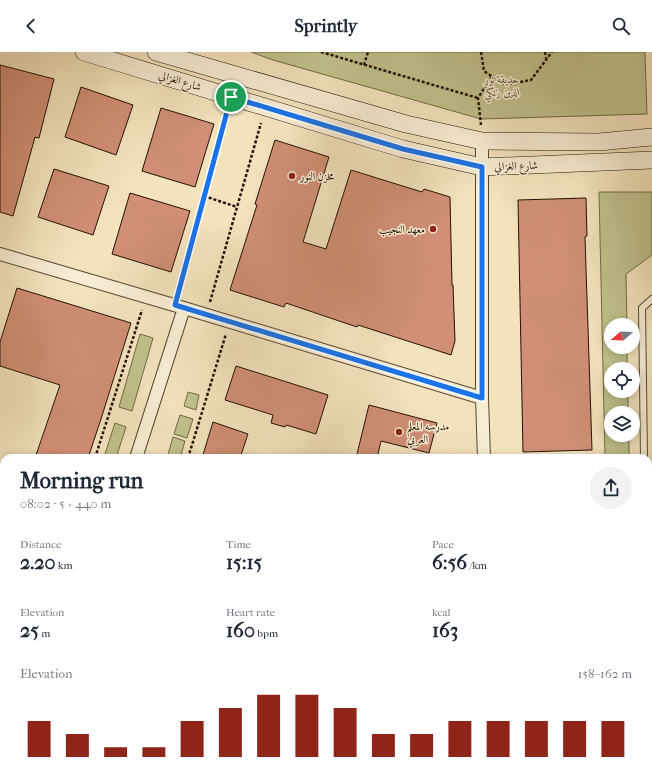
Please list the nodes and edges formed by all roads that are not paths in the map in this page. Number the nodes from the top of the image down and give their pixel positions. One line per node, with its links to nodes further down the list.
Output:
1 (84, 52): 6 (main road, شارع الغزالي)
2 (156, 52): 4 (main road, شارع الغزالي)
3 (652, 137): 4 (main road, شارع الغزالي)
4 (482, 141): 6 (street)
5 (652, 160): 6 (main road, شارع الغزالي)
6 (482, 167): 10 (street)
7 (0, 254): 9 (street)
8 (652, 299): 13 (lane)
9 (179, 306): 10 (street); 11 (street)
10 (482, 398): 12 (street)
11 (137, 454)
12 (484, 454)
13 (644, 454)

